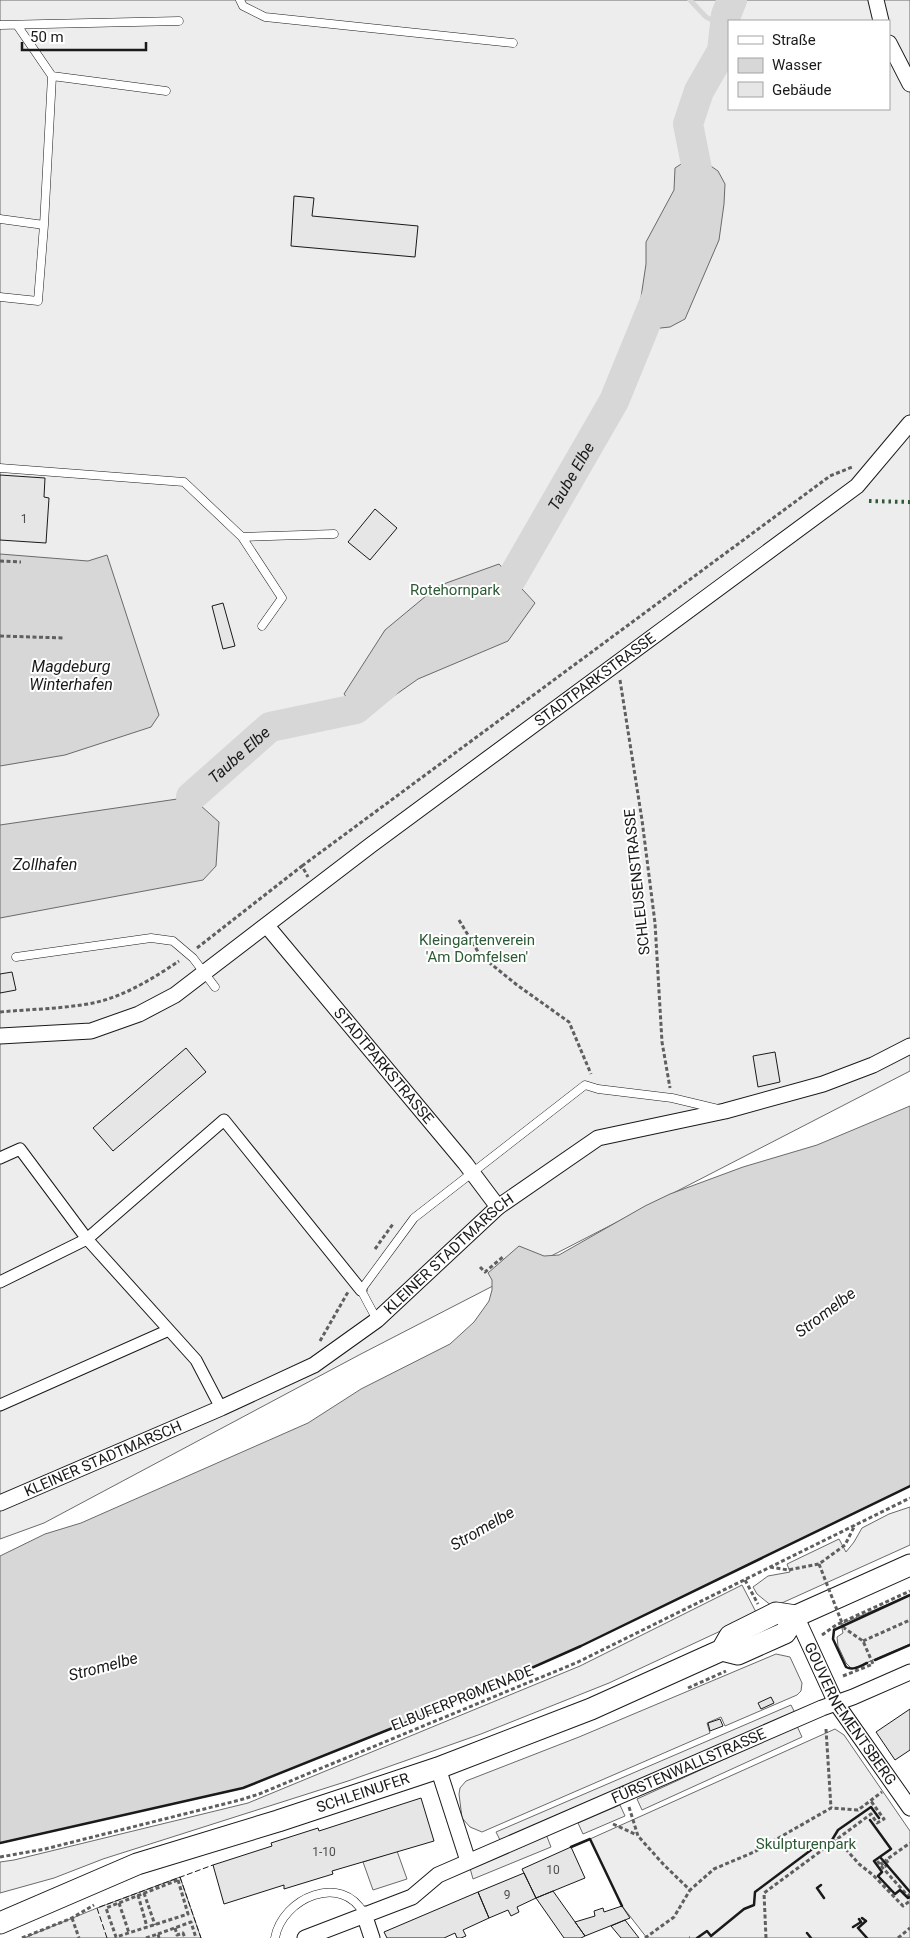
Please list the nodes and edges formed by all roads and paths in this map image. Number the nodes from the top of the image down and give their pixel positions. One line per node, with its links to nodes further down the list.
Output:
1 (240, 0): 7 (lane)
2 (876, 0): 3 (street)
3 (881, 20)
4 (178, 21): 6 (lane)
5 (0, 25): 6 (lane)
6 (16, 25): 9 (lane)
7 (513, 43)
8 (890, 45): 10 (street)
9 (52, 76): 11 (lane); 13 (lane)
10 (910, 84)
11 (166, 91)
12 (0, 219): 13 (lane)
13 (44, 225): 14 (lane)
14 (0, 297)
15 (910, 423): 16 (street, STADTPARKSTRASSE)
16 (873, 467): 25 (street, STADTPARKSTRASSE); 26 (path)
17 (0, 468): 19 (lane)
18 (334, 534): 19 (lane)
19 (242, 537): 22 (lane)
20 (0, 561): 21 (path)
21 (21, 562)
22 (262, 626)
23 (0, 636): 24 (path)
24 (64, 638)
25 (617, 664): 28 (street, STADTPARKSTRASSE); 35 (path, SCHLEUSENSTRASSE)
26 (302, 866)
27 (459, 920): 34 (path)
28 (267, 926): 30 (street, STADTPARKSTRASSE); 38 (street, STADTPARKSTRASSE)
29 (16, 957): 30 (lane)
30 (204, 972): 31 (lane); 32 (street, STADTPARKSTRASSE)
31 (215, 987)
32 (0, 1036)
33 (910, 1046): 36 (street, KLEINER STADTMARSCH)
34 (598, 1089): 35 (lane); 38 (lane)
35 (672, 1098): 36 (lane)
36 (725, 1111): 39 (street, KLEINER STADTMARSCH)
37 (0, 1158): 40 (street)
38 (472, 1172): 39 (street, STADTPARKSTRASSE); 44 (lane)
39 (498, 1207): 45 (street, KLEINER STADTMARSCH)
40 (87, 1239): 43 (street); 44 (street); 46 (street)
41 (504, 1256): 42 (path)
42 (480, 1267)
43 (0, 1282)
44 (361, 1290): 45 (lane)
45 (377, 1320): 48 (street, KLEINER STADTMARSCH)
46 (168, 1330): 47 (street); 48 (street)
47 (0, 1405)
48 (221, 1408): 50 (street, KLEINER STADTMARSCH)
49 (910, 1498): 51 (path, ELBUFERPROMENADE)
50 (0, 1503)
51 (855, 1525): 52 (path); 54 (path, ELBUFERPROMENADE)
52 (819, 1564): 54 (path); 61 (path, bridge)
53 (910, 1565): 58 (main road, SCHLEINUFER)
54 (770, 1567): 55 (path, ELBUFERPROMENADE)
55 (745, 1580): 57 (path); 74 (path, ELBUFERPROMENADE)
56 (910, 1591): 60 (path)
57 (753, 1596)
58 (796, 1616): 64 (street, GOUVERNEMENTSBERG); 66 (main road, SCHLEINUFER)
59 (910, 1620): 61 (path)
60 (826, 1633)
61 (863, 1641): 63 (path)
62 (910, 1672): 64 (street, FÜRSTENWALLSTRASSE)
63 (843, 1676)
64 (836, 1703): 67 (street, FÜRSTENWALLSTRASSE); 69 (street, GOUVERNEMENTSBERG)
65 (826, 1729): 68 (path)
66 (438, 1768): 75 (street); 85 (main road, SCHLEINUFER)
67 (625, 1794): 71 (path); 75 (street, FÜRSTENWALLSTRASSE)
68 (831, 1808): 72 (path); 76 (path)
69 (910, 1808)
70 (613, 1824): 71 (path)
71 (638, 1836): 76 (path)
72 (838, 1839): 80 (path); 105 (path)
73 (910, 1843): 78 (path)
74 (0, 1857)
75 (468, 1861): 83 (street, FÜRSTENWALLSTRASSE)
76 (690, 1890): 104 (path)
77 (144, 1893): 79 (path); 86 (path); 86 (path)
78 (910, 1894)
79 (138, 1895): 82 (path); 87 (path)
80 (910, 1901)
81 (96, 1903): 84 (path)
82 (119, 1903): 90 (path); 97 (path)
83 (364, 1914): 101 (lane); 102 (street, FÜRSTENWALLSTRASSE); 103 (street)
84 (72, 1918): 95 (path); 96 (path)
85 (0, 1923)
86 (155, 1924): 87 (path)
87 (147, 1927): 90 (path)
88 (175, 1928): 91 (path); 92 (path); 100 (path)
89 (910, 1928): 106 (path)
90 (129, 1933): 97 (path)
91 (176, 1935): 94 (path); 99 (path)
92 (158, 1936): 93 (path)
93 (151, 1937): 98 (path)
94 (172, 1937)
95 (22, 1938)
96 (79, 1938)
97 (117, 1938)
98 (146, 1938)
99 (185, 1938)
100 (196, 1938)
101 (275, 1938)
102 (305, 1938)
103 (372, 1938)
104 (645, 1938)
105 (766, 1938)
106 (898, 1938)

